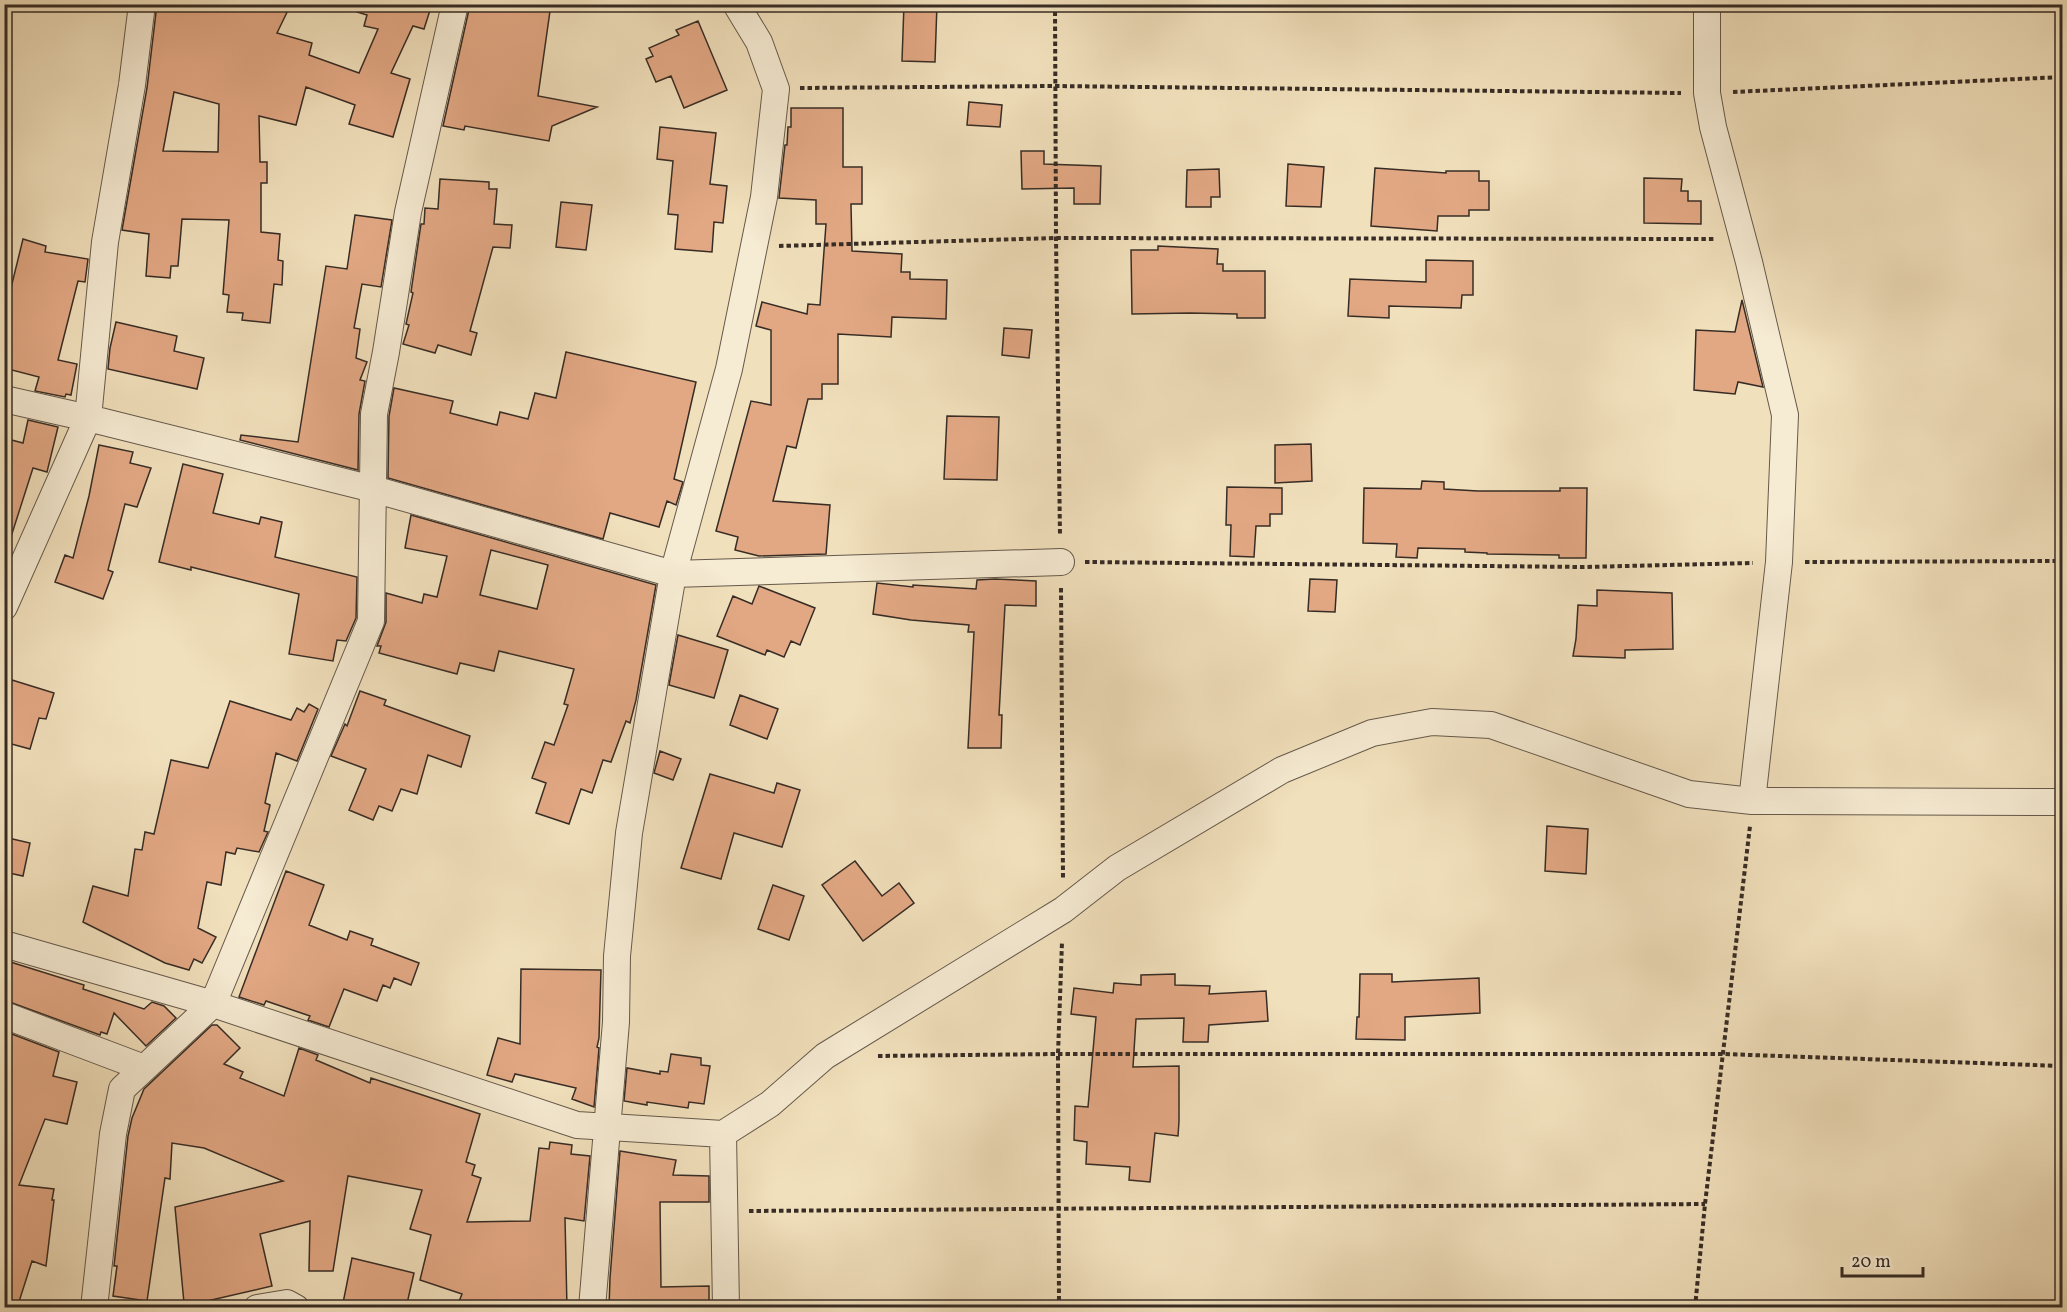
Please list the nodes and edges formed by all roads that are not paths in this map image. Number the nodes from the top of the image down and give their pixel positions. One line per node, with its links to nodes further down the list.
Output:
1 (142, 4): 6 (street)
2 (455, 4): 7 (street)
3 (736, 4): 9 (street)
4 (1707, 4): 11 (street)
5 (4, 399): 6 (street)
6 (88, 418): 7 (street); 10 (street)
7 (373, 489): 9 (street); 14 (street)
8 (1060, 562): 9 (street)
9 (673, 574): 17 (street)
10 (4, 607)
11 (1752, 801): 12 (street); 18 (street)
12 (2062, 802)
13 (4, 944): 14 (street)
14 (213, 1004): 16 (street); 17 (street)
15 (4, 1015): 16 (street)
16 (144, 1068): 19 (street)
17 (608, 1128): 18 (street); 22 (street)
18 (723, 1134): 23 (street)
19 (94, 1308)
20 (257, 1308): 21 (street)
21 (296, 1308)
22 (592, 1308)
23 (726, 1308)

